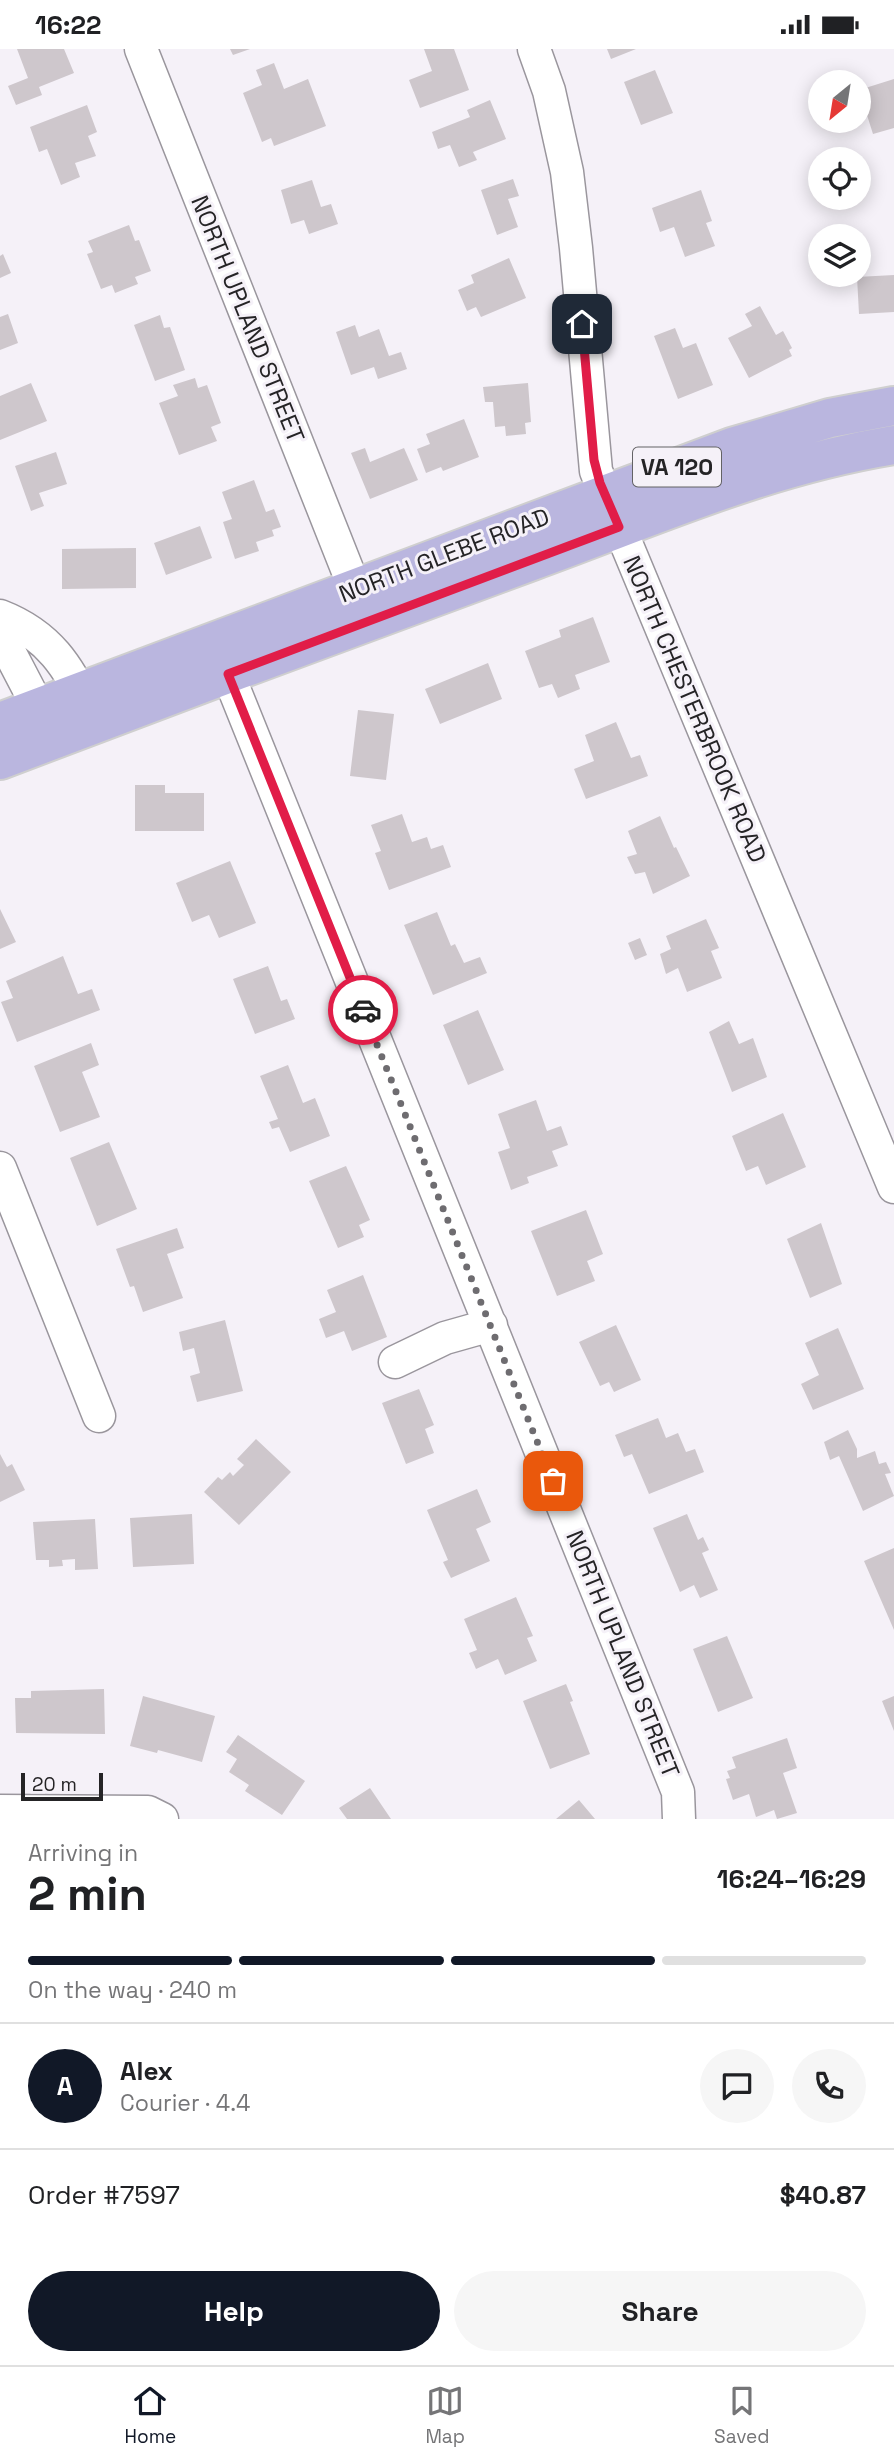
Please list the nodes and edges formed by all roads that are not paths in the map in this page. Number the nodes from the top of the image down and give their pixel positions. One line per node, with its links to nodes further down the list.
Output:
1 (141, 49): 6 (street, NORTH UPLAND STREET)
2 (534, 49): 5 (street, NORTH CHESTERBROOK ROAD)
3 (894, 406): 5 (main road, NORTH GLEBE ROAD / VA 120)
4 (894, 445): 5 (main road, NORTH GLEBE ROAD / VA 120)
5 (612, 511): 6 (main road, NORTH GLEBE ROAD / VA 120); 9 (main road, NORTH GLEBE ROAD / VA 120); 15 (street, NORTH CHESTERBROOK ROAD)
6 (355, 589): 10 (main road, NORTH GLEBE ROAD / VA 120)
7 (0, 616): 10 (street)
8 (0, 634): 12 (street)
9 (228, 674): 10 (main road, NORTH GLEBE ROAD / VA 120); 16 (street, NORTH UPLAND STREET)
10 (88, 707): 12 (main road, NORTH GLEBE ROAD / VA 120)
11 (0, 722): 12 (main road, NORTH GLEBE ROAD / VA 120)
12 (47, 723): 13 (main road, NORTH GLEBE ROAD / VA 120)
13 (0, 760)
14 (0, 1168): 18 (street)
15 (894, 1187)
16 (491, 1325): 17 (street); 21 (street, NORTH UPLAND STREET)
17 (395, 1361)
18 (99, 1416)
19 (0, 1811): 20 (street)
20 (162, 1819)
21 (678, 1819)

